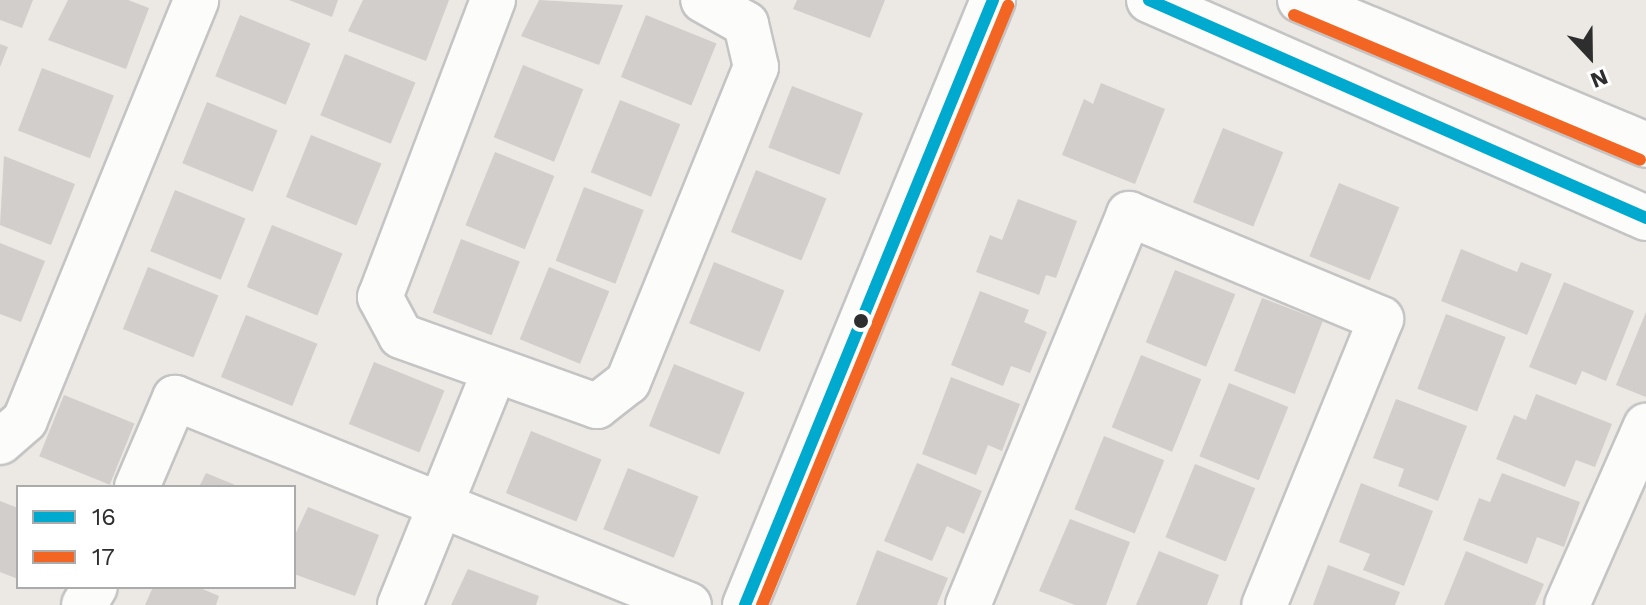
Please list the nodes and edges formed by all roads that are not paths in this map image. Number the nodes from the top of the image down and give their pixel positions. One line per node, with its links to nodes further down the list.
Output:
1 (196, 0): 11 (street)
2 (493, 0): 9 (street)
3 (703, 0): 9 (street)
4 (993, 0): 16 (street)
5 (1149, 0): 8 (street)
6 (1300, 0): 7 (street)
7 (1646, 145)
8 (1646, 218)
9 (494, 372): 13 (street)
10 (1646, 426): 19 (street)
11 (0, 442)
12 (138, 485): 13 (street)
13 (442, 503): 14 (street); 15 (street)
14 (400, 605)
15 (689, 605)
16 (745, 605)
17 (968, 605): 18 (street)
18 (1264, 605)
19 (1567, 605)

